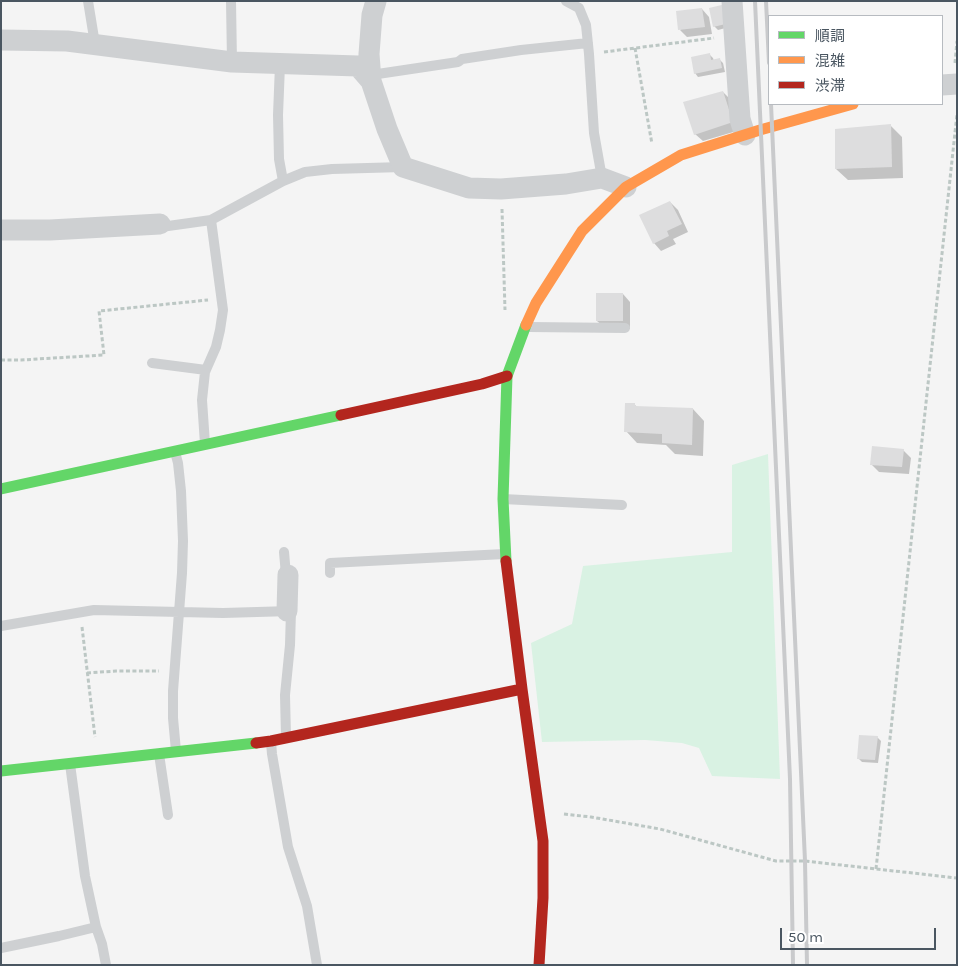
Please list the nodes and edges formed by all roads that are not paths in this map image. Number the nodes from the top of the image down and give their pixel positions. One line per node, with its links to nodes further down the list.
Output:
1 (88, 1): 8 (lane)
2 (231, 1): 9 (lane)
3 (376, 1): 11 (street)
4 (566, 1): 7 (lane)
5 (732, 1): 15 (street)
6 (1, 40): 8 (street)
7 (588, 42): 11 (lane); 17 (lane)
8 (95, 44): 9 (street)
9 (232, 62): 10 (street)
10 (280, 65): 11 (street); 18 (lane)
11 (371, 78): 16 (street)
12 (957, 84): 13 (street)
13 (943, 85)
14 (850, 105): 15 (street)
15 (745, 135): 19 (street)
16 (403, 167): 17 (street); 18 (lane)
17 (602, 178): 19 (street)
18 (283, 182): 20 (lane)
19 (626, 187): 23 (street)
20 (211, 220): 21 (lane); 26 (lane)
21 (160, 224): 22 (street)
22 (1, 230)
23 (526, 327): 24 (lane); 27 (street)
24 (625, 328)
25 (152, 362): 26 (lane)
26 (206, 370): 28 (lane)
27 (507, 376): 28 (street); 31 (street)
28 (206, 445): 29 (street)
29 (175, 451): 30 (street); 38 (lane)
30 (1, 489)
31 (502, 499): 32 (lane); 34 (street)
32 (622, 505)
33 (284, 552): 36 (lane)
34 (505, 554): 35 (lane); 40 (street)
35 (330, 573)
36 (288, 575): 37 (street)
37 (288, 611): 38 (lane); 41 (lane)
38 (179, 612): 39 (lane); 43 (lane)
39 (1, 626)
40 (522, 689): 41 (street); 52 (street)
41 (286, 737): 42 (street)
42 (271, 740): 43 (street); 51 (lane)
43 (176, 751): 44 (street)
44 (159, 753): 45 (street); 47 (lane)
45 (70, 763): 46 (street); 48 (lane)
46 (1, 771)
47 (168, 815)
48 (96, 927): 49 (lane); 50 (lane)
49 (1, 948)
50 (106, 965)
51 (317, 965)
52 (540, 965)

